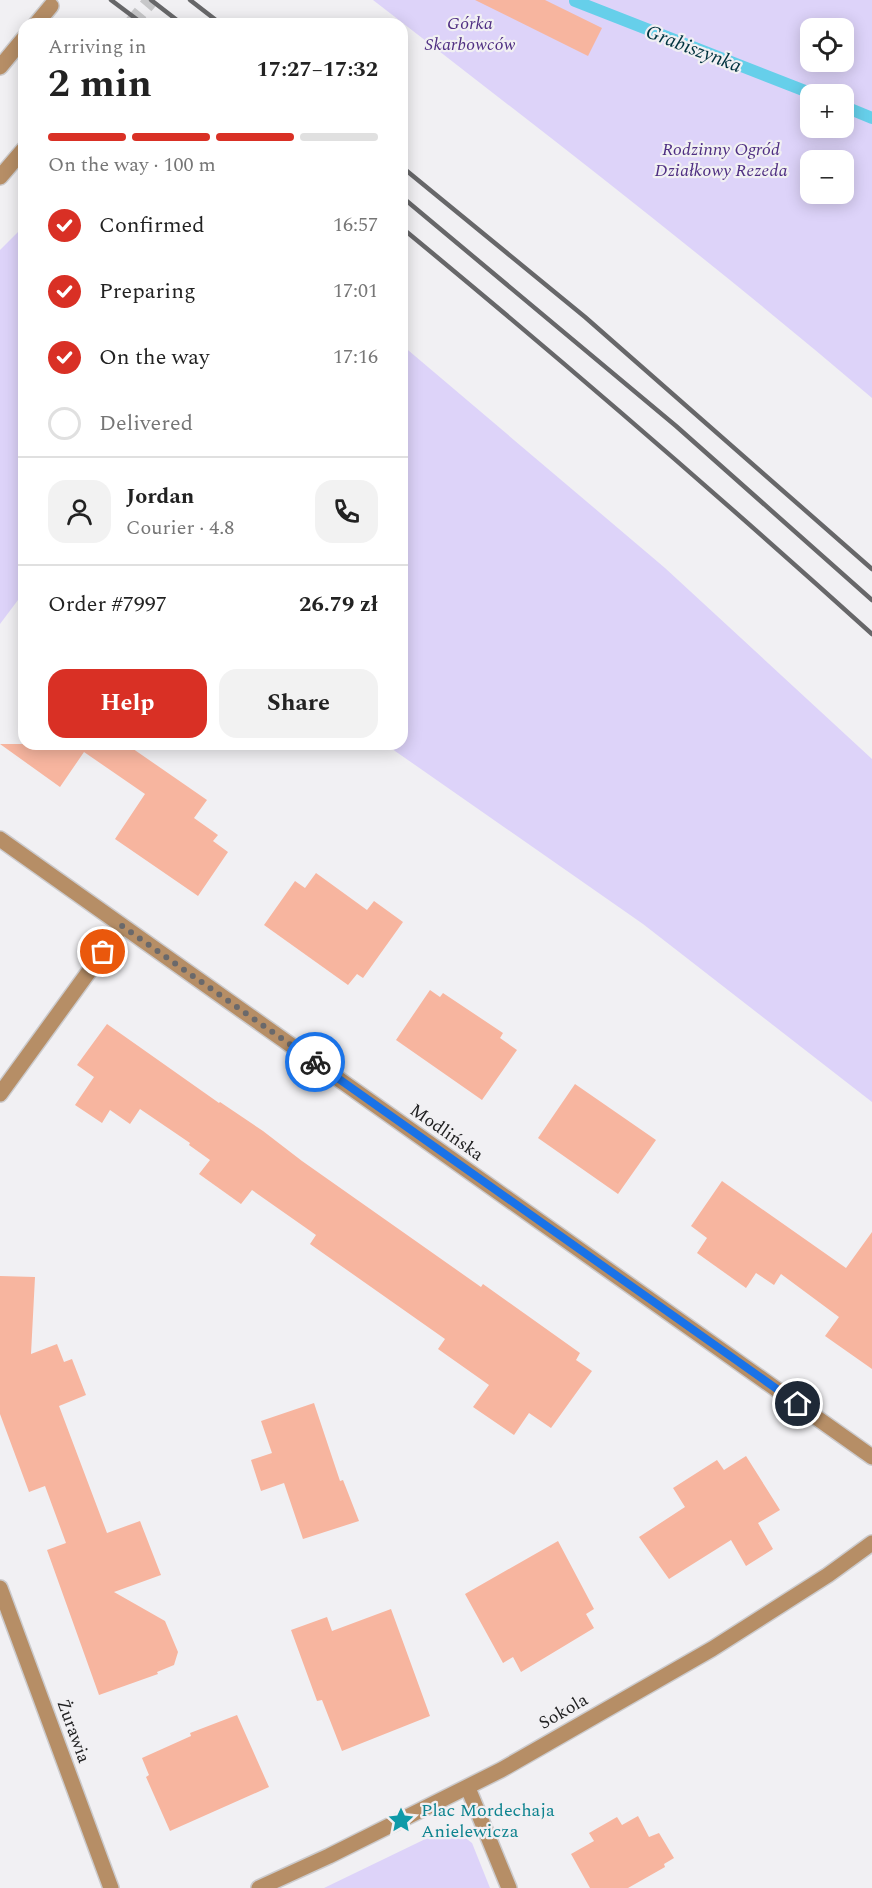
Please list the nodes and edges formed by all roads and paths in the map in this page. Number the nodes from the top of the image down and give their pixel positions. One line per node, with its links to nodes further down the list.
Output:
1 (51, 6): 2 (street)
2 (41, 18)
3 (18, 45): 4 (street)
4 (0, 67)
5 (18, 156): 6 (street)
6 (0, 177)
7 (0, 839): 8 (street, Modlińska)
8 (122, 926): 9 (street); 10 (street, Modlińska)
9 (0, 1094)
10 (872, 1457)
11 (872, 1543): 13 (street, Sokola)
12 (0, 1588): 14 (street, Żurawia)
13 (468, 1788): 15 (street, Sokola); 16 (street)
14 (111, 1888)
15 (259, 1888)
16 (509, 1888)

